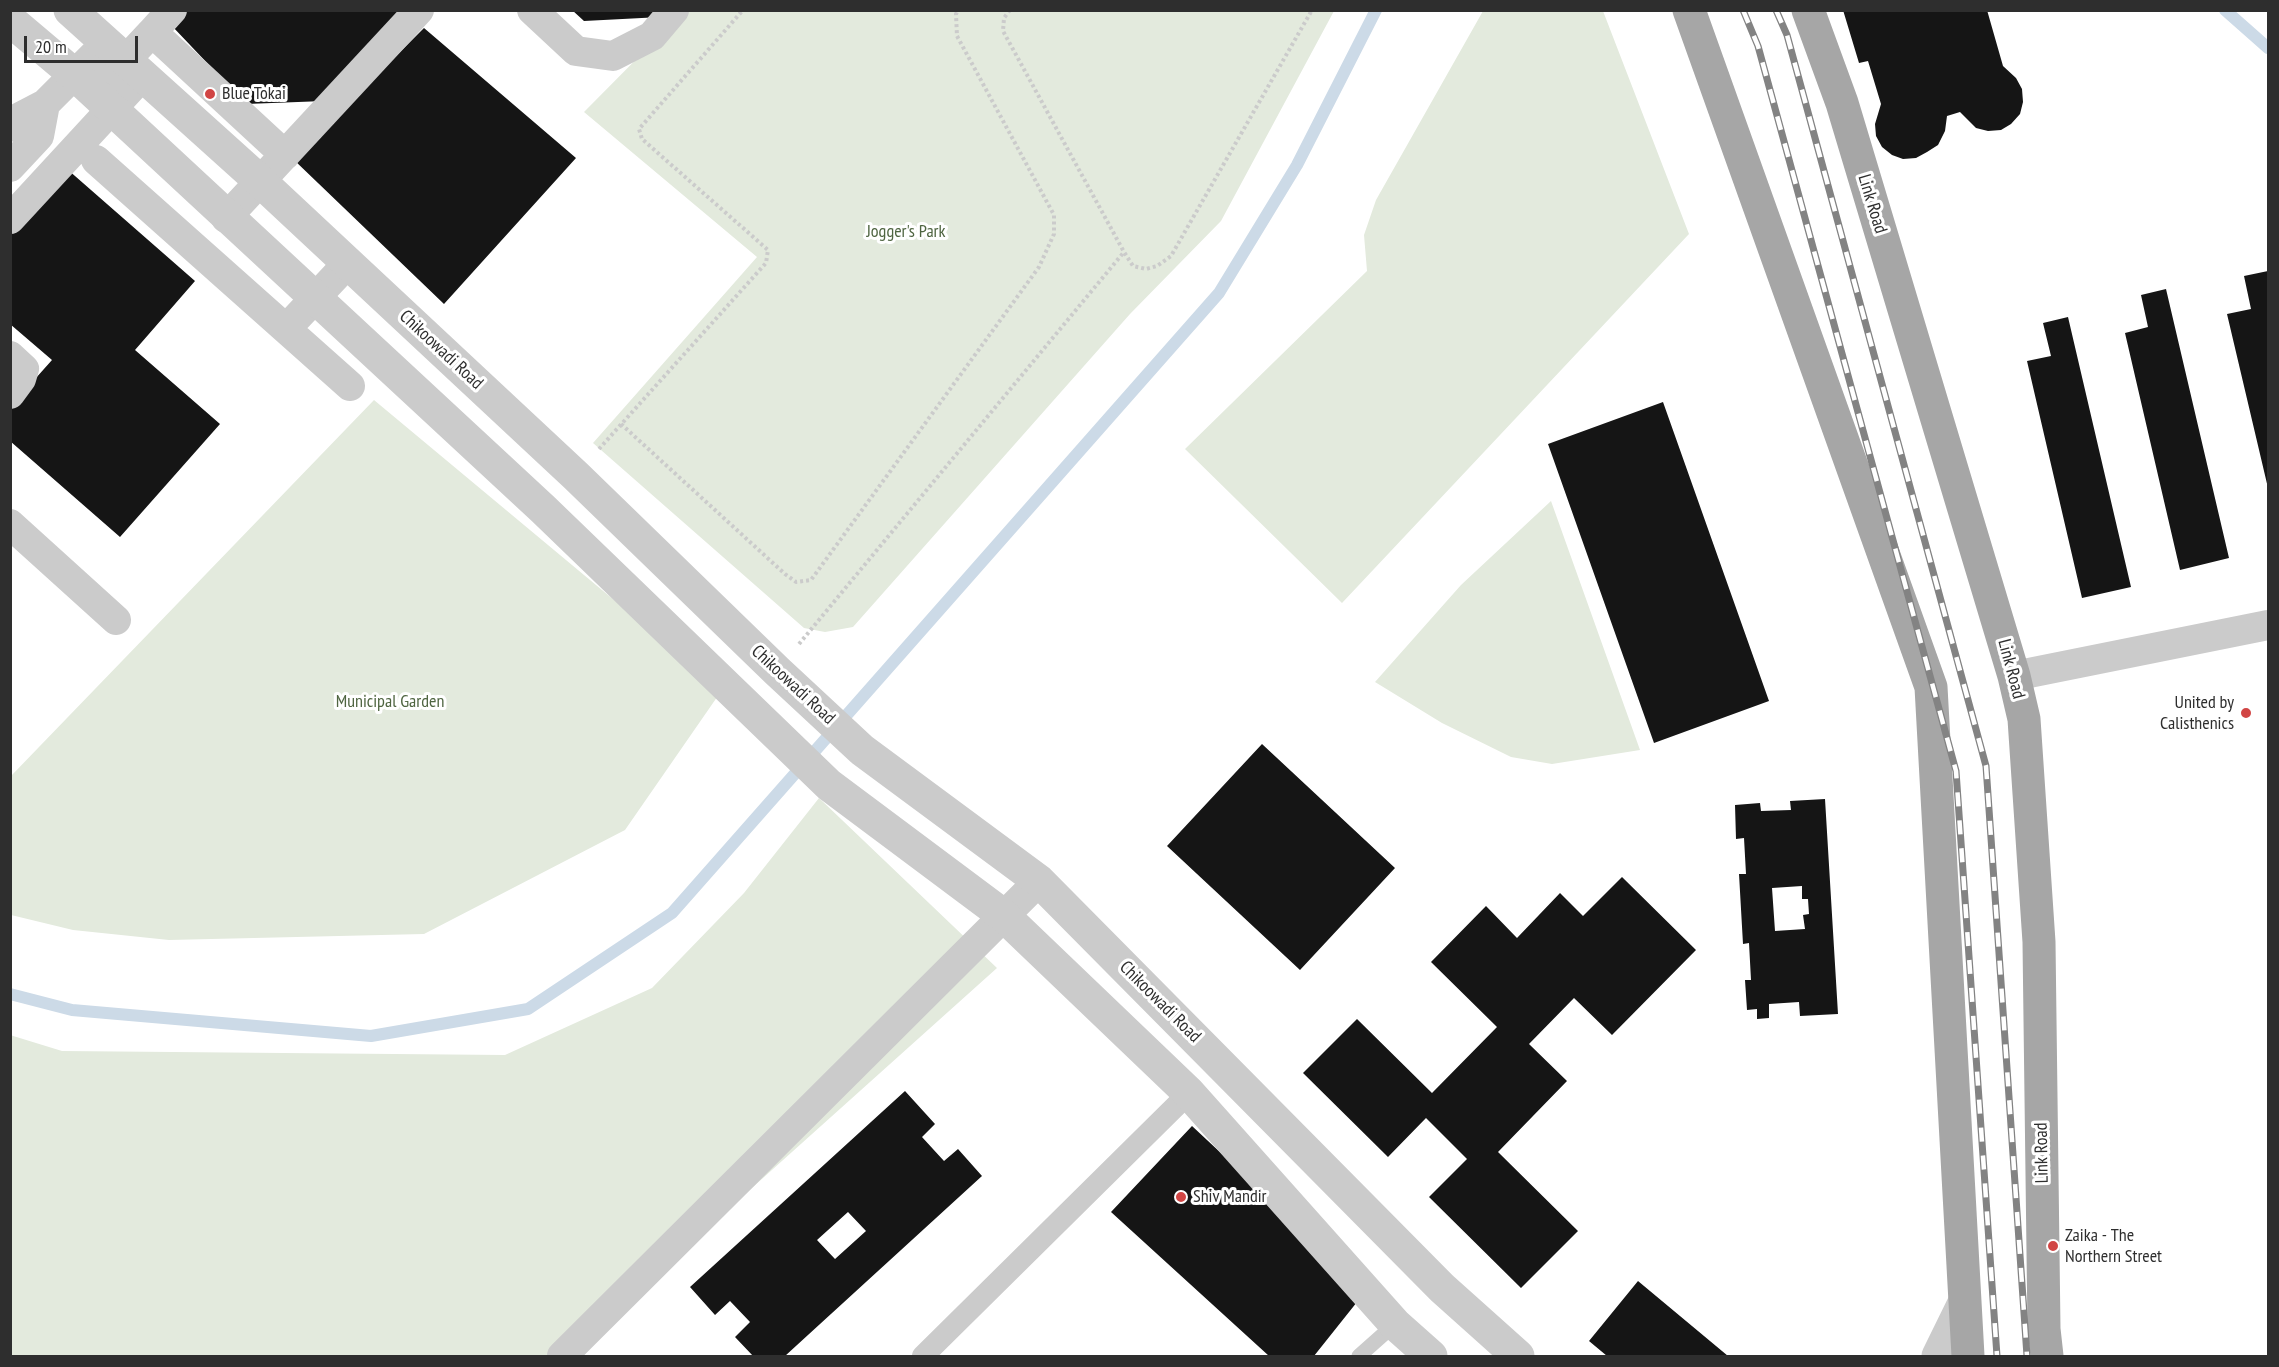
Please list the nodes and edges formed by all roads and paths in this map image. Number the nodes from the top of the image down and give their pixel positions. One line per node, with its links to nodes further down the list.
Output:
1 (69, 10): 14 (street, Chikoowadi Road)
2 (172, 10): 13 (street)
3 (419, 10): 18 (street)
4 (532, 10): 5 (street)
5 (674, 10)
6 (743, 10): 7 (path)
7 (958, 10)
8 (1010, 10): 24 (path)
9 (1312, 10): 24 (path)
10 (1689, 10): 39 (main road)
11 (1808, 10): 35 (main road, Link Road)
12 (10, 20): 15 (street)
13 (152, 32): 14 (street); 18 (street)
14 (126, 59): 15 (street); 15 (street); 21 (street, Chikoowadi Road)
15 (93, 93): 16 (street); 22 (street); 23 (street)
16 (45, 104): 17 (street); 20 (street)
17 (10, 127)
18 (285, 155): 21 (street)
19 (96, 160): 27 (street)
20 (10, 166)
21 (261, 182): 22 (street); 25 (street, Chikoowadi Road)
22 (226, 218): 26 (street)
23 (10, 219)
24 (1124, 252): 34 (path)
25 (348, 263): 26 (street); 34 (street, Chikoowadi Road)
26 (315, 300): 27 (street); 37 (street)
27 (286, 329): 29 (street)
28 (10, 356): 30 (street)
29 (350, 386)
30 (10, 393)
31 (10, 524): 32 (street)
32 (116, 620)
33 (2268, 626): 35 (street)
34 (777, 671): 36 (street, Chikoowadi Road)
35 (2014, 676): 48 (main road, Link Road)
36 (1039, 881): 37 (street); 45 (street, Chikoowadi Road)
37 (1003, 915): 38 (street); 41 (street)
38 (1189, 1093): 40 (street); 42 (street)
39 (1964, 1303): 46 (street); 47 (main road)
40 (1395, 1324): 43 (lane); 44 (street)
41 (562, 1356)
42 (923, 1356)
43 (1359, 1356)
44 (1431, 1356)
45 (1518, 1356)
46 (1938, 1356)
47 (1968, 1356)
48 (2047, 1356)

